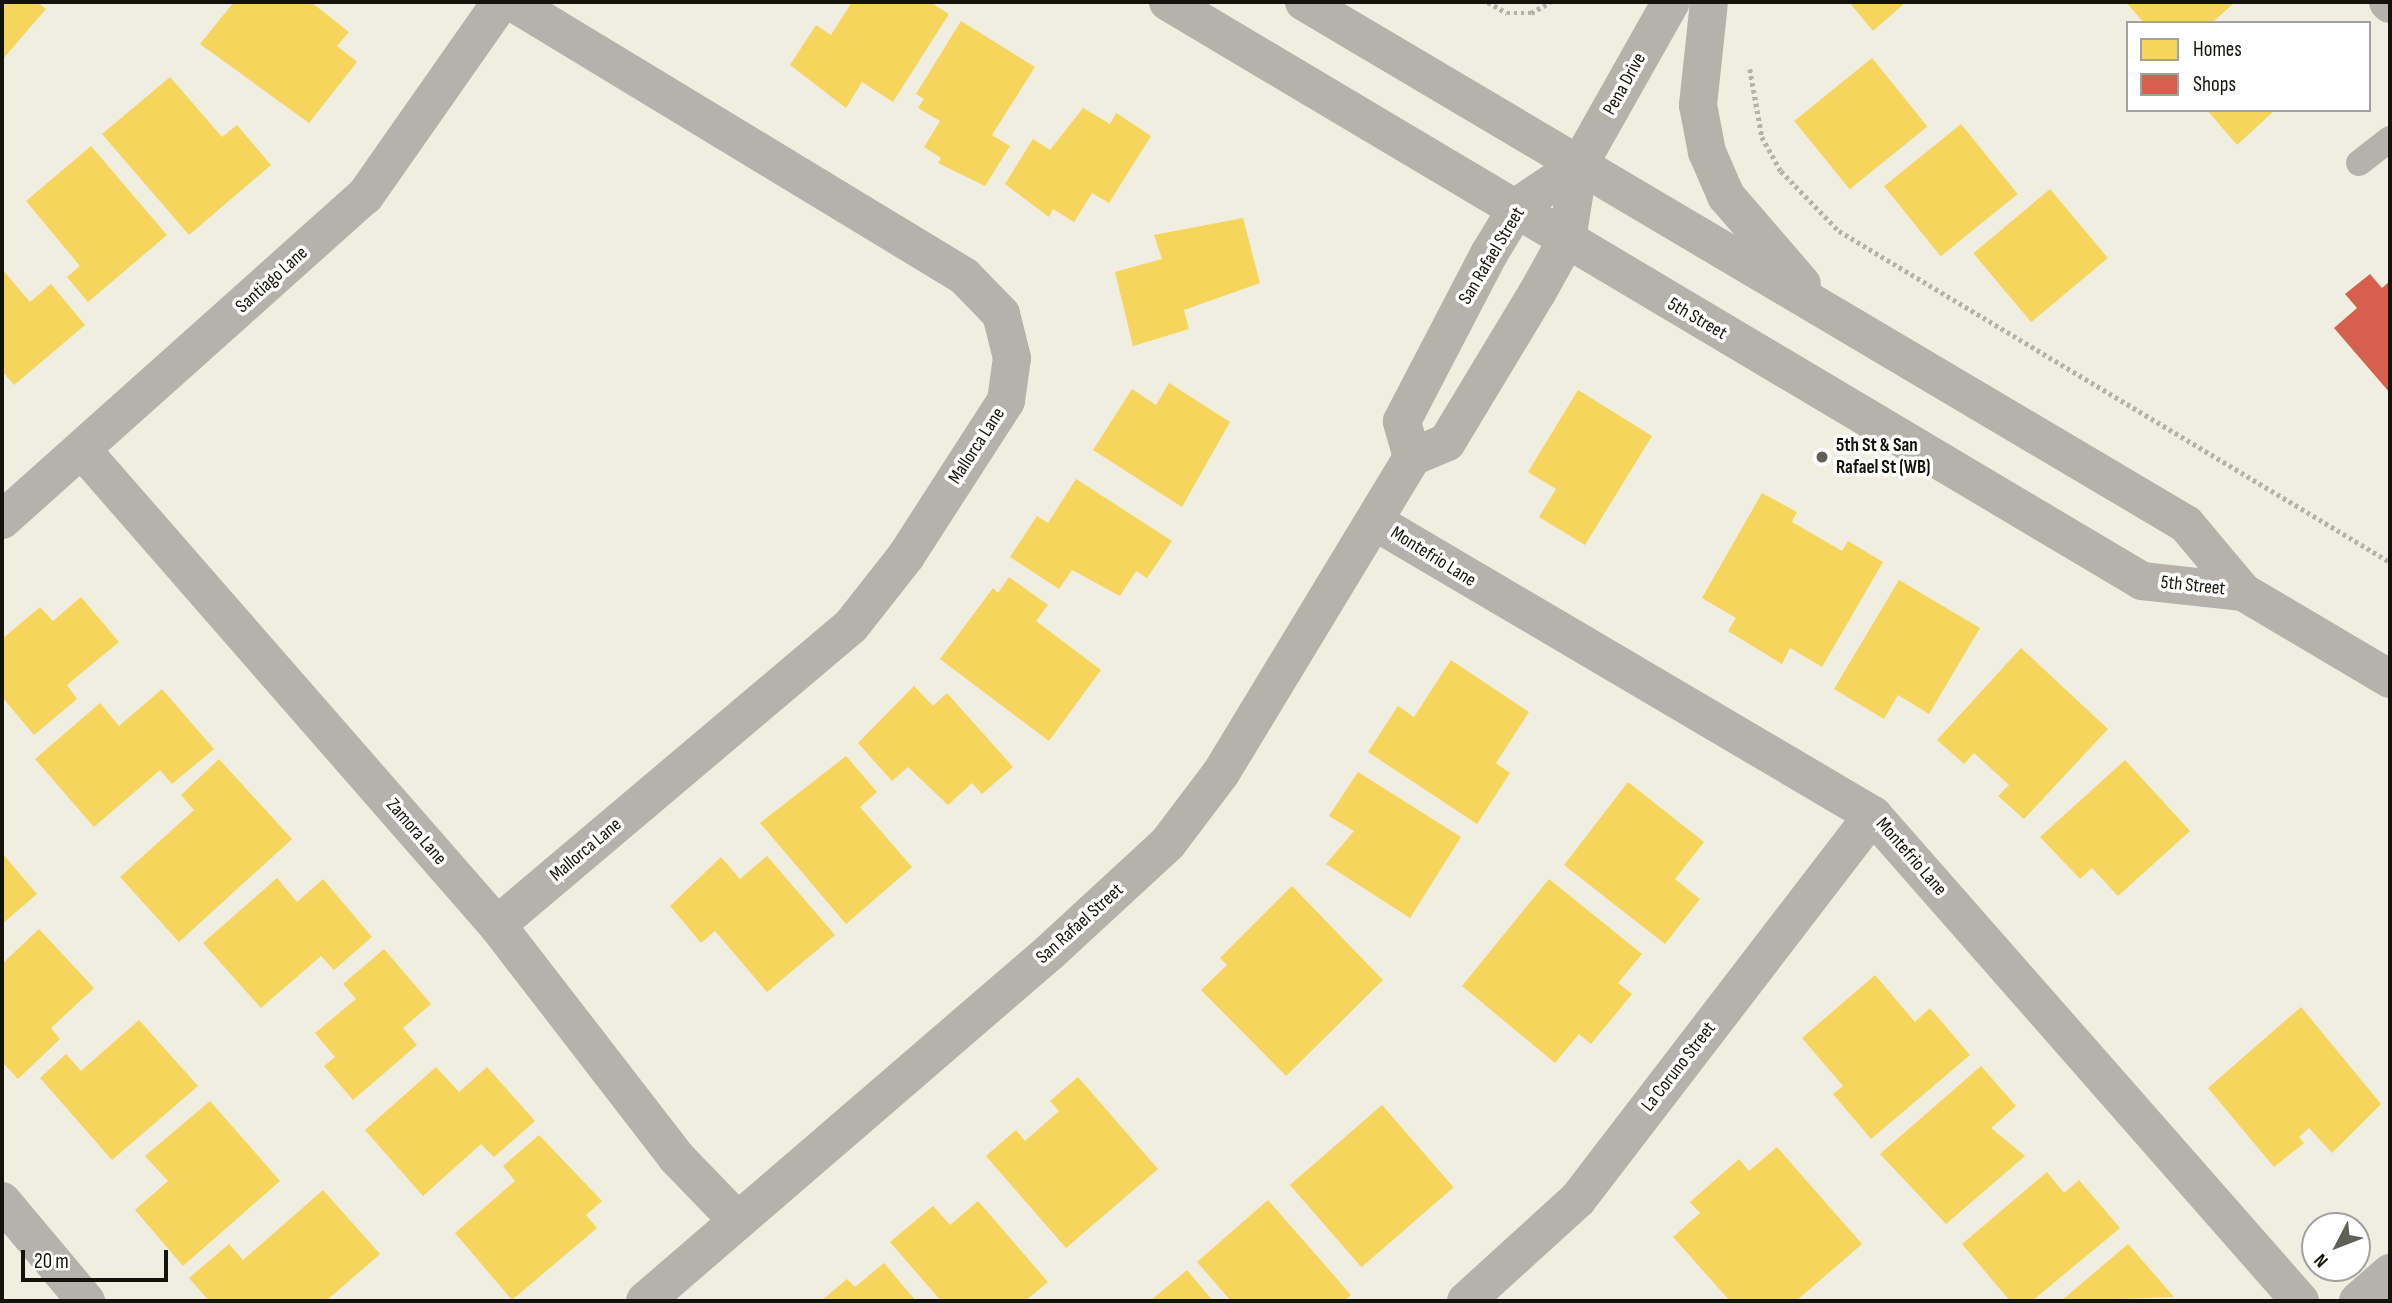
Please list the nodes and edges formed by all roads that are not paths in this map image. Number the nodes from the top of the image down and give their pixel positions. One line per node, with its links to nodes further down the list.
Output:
1 (502, 2): 13 (street, Santiago Lane)
2 (512, 2): 20 (street, Mallorca Lane)
3 (1168, 2): 10 (main road, 5th Street)
4 (1304, 2): 9 (main road, 5th Street)
5 (1671, 2): 9 (main road, Pena Drive)
6 (1709, 2): 12 (main road)
7 (2390, 139): 8 (lane)
8 (2359, 163)
9 (1579, 165): 10 (main road, San Rafael Street); 11 (main road); 12 (main road, 5th Street)
10 (1518, 206): 11 (main road, 5th Street); 14 (main road, San Rafael Street)
11 (1567, 239): 14 (main road); 17 (main road, 5th Street)
12 (1845, 323): 17 (main road, 5th Street)
13 (83, 451): 15 (street, Santiago Lane); 20 (street, Zamora Lane)
14 (1412, 457): 16 (main road, San Rafael Street)
15 (2, 520)
16 (1377, 523): 19 (street, Montefrio Lane); 22 (main road, San Rafael Street)
17 (2243, 592): 18 (main road, 5th Street)
18 (2390, 679)
19 (1873, 815): 26 (street, La Coruno Street); 27 (street, Montefrio Lane)
20 (498, 925): 22 (street, Zamora Lane)
21 (2, 1200): 24 (street)
22 (738, 1221): 25 (main road, San Rafael Street)
23 (2390, 1273): 28 (street)
24 (86, 1301)
25 (645, 1301)
26 (1466, 1301)
27 (2300, 1301)
28 (2358, 1301)

